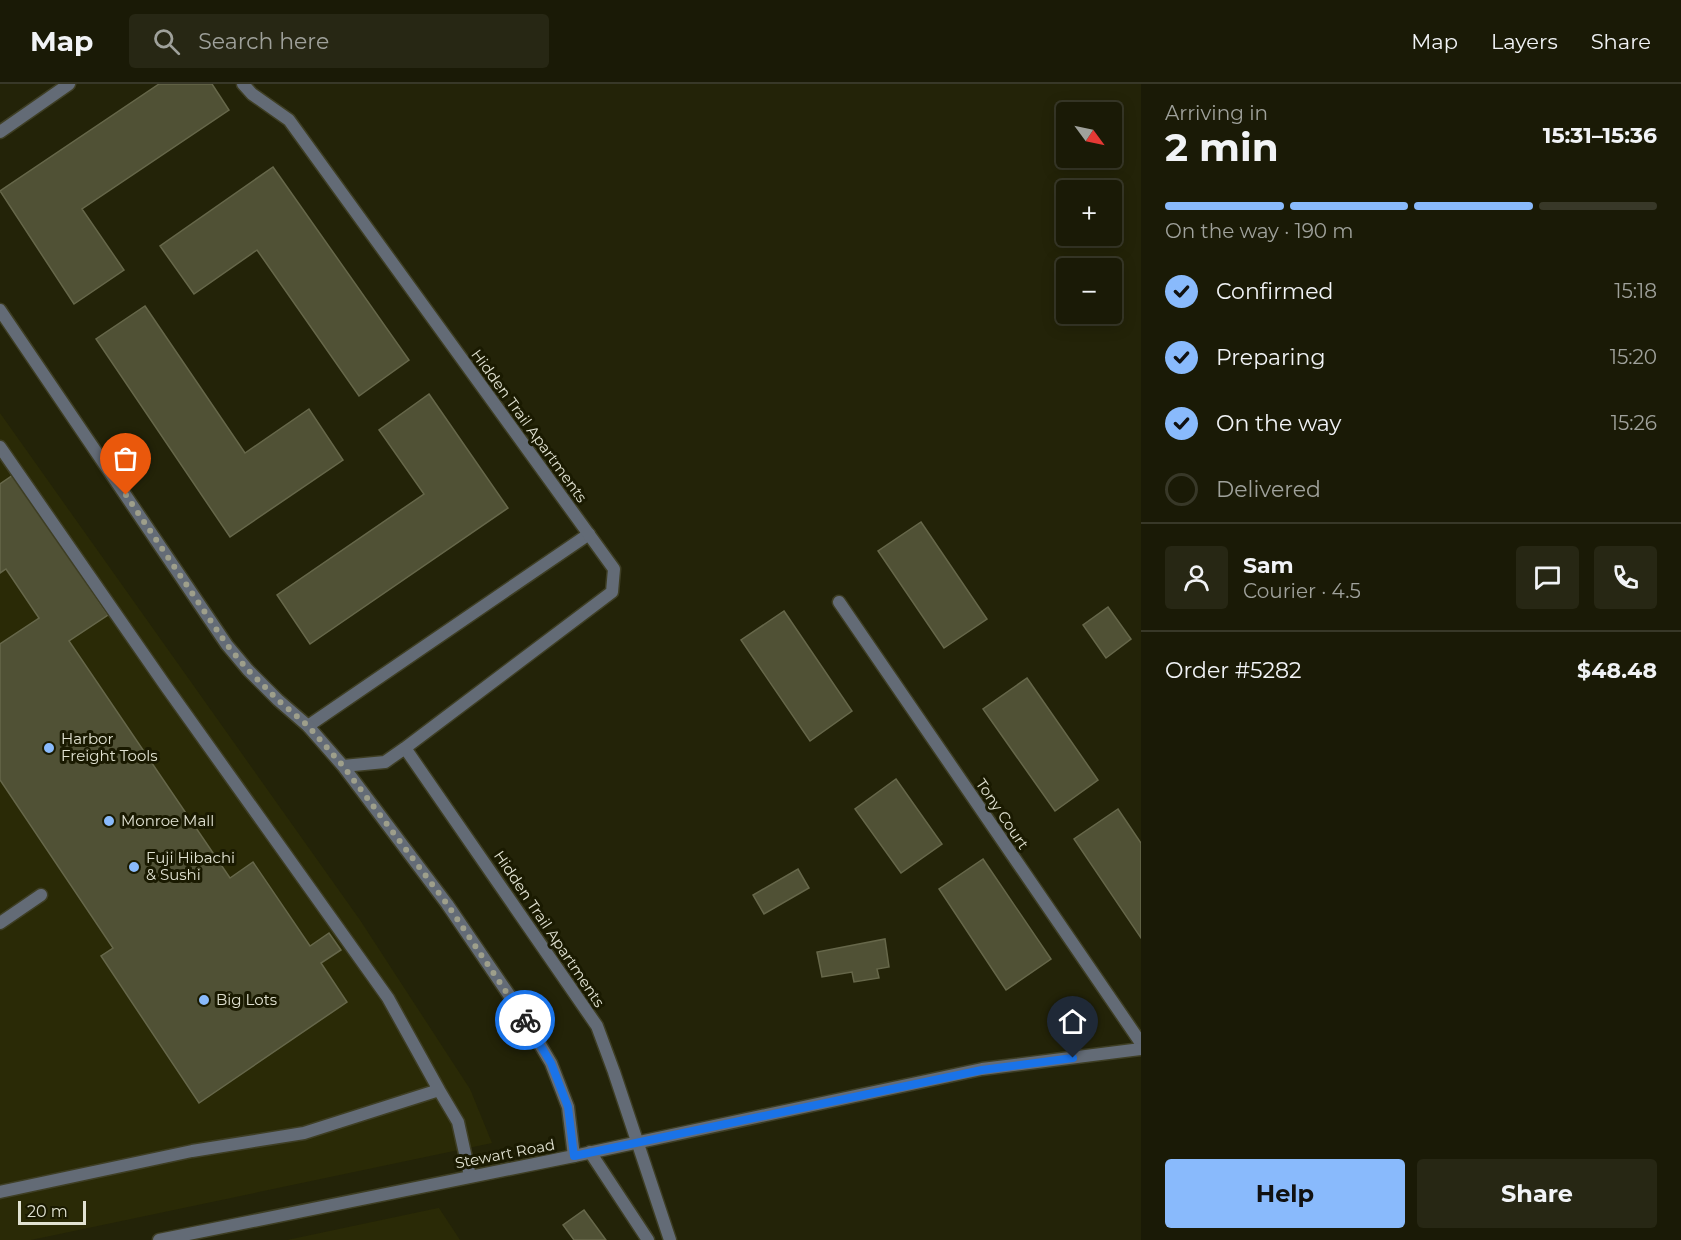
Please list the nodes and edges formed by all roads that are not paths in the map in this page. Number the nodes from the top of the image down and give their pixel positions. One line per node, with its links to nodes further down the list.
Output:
1 (69, 84): 3 (street)
2 (243, 84): 6 (street, Hidden Trail Apartments)
3 (0, 132)
4 (0, 310): 8 (street)
5 (0, 447): 15 (street)
6 (589, 534): 8 (street); 9 (street, Hidden Trail Apartments)
7 (839, 602): 13 (street, Tony Court)
8 (308, 726): 10 (street)
9 (405, 748): 10 (street, Hidden Trail Apartments); 16 (street, Hidden Trail Apartments)
10 (343, 766): 18 (street)
11 (41, 895): 12 (street)
12 (0, 923)
13 (1141, 1043)
14 (1141, 1049): 16 (street, Stewart Road)
15 (439, 1090): 19 (street); 20 (street)
16 (638, 1142): 17 (street, Stewart Road); 23 (street, Hidden Trail Apartments)
17 (590, 1152): 18 (street, Stewart Road); 22 (street)
18 (574, 1156): 19 (street, Stewart Road)
19 (470, 1176): 21 (street, Stewart Road)
20 (0, 1192)
21 (159, 1240)
22 (648, 1240)
23 (670, 1240)

